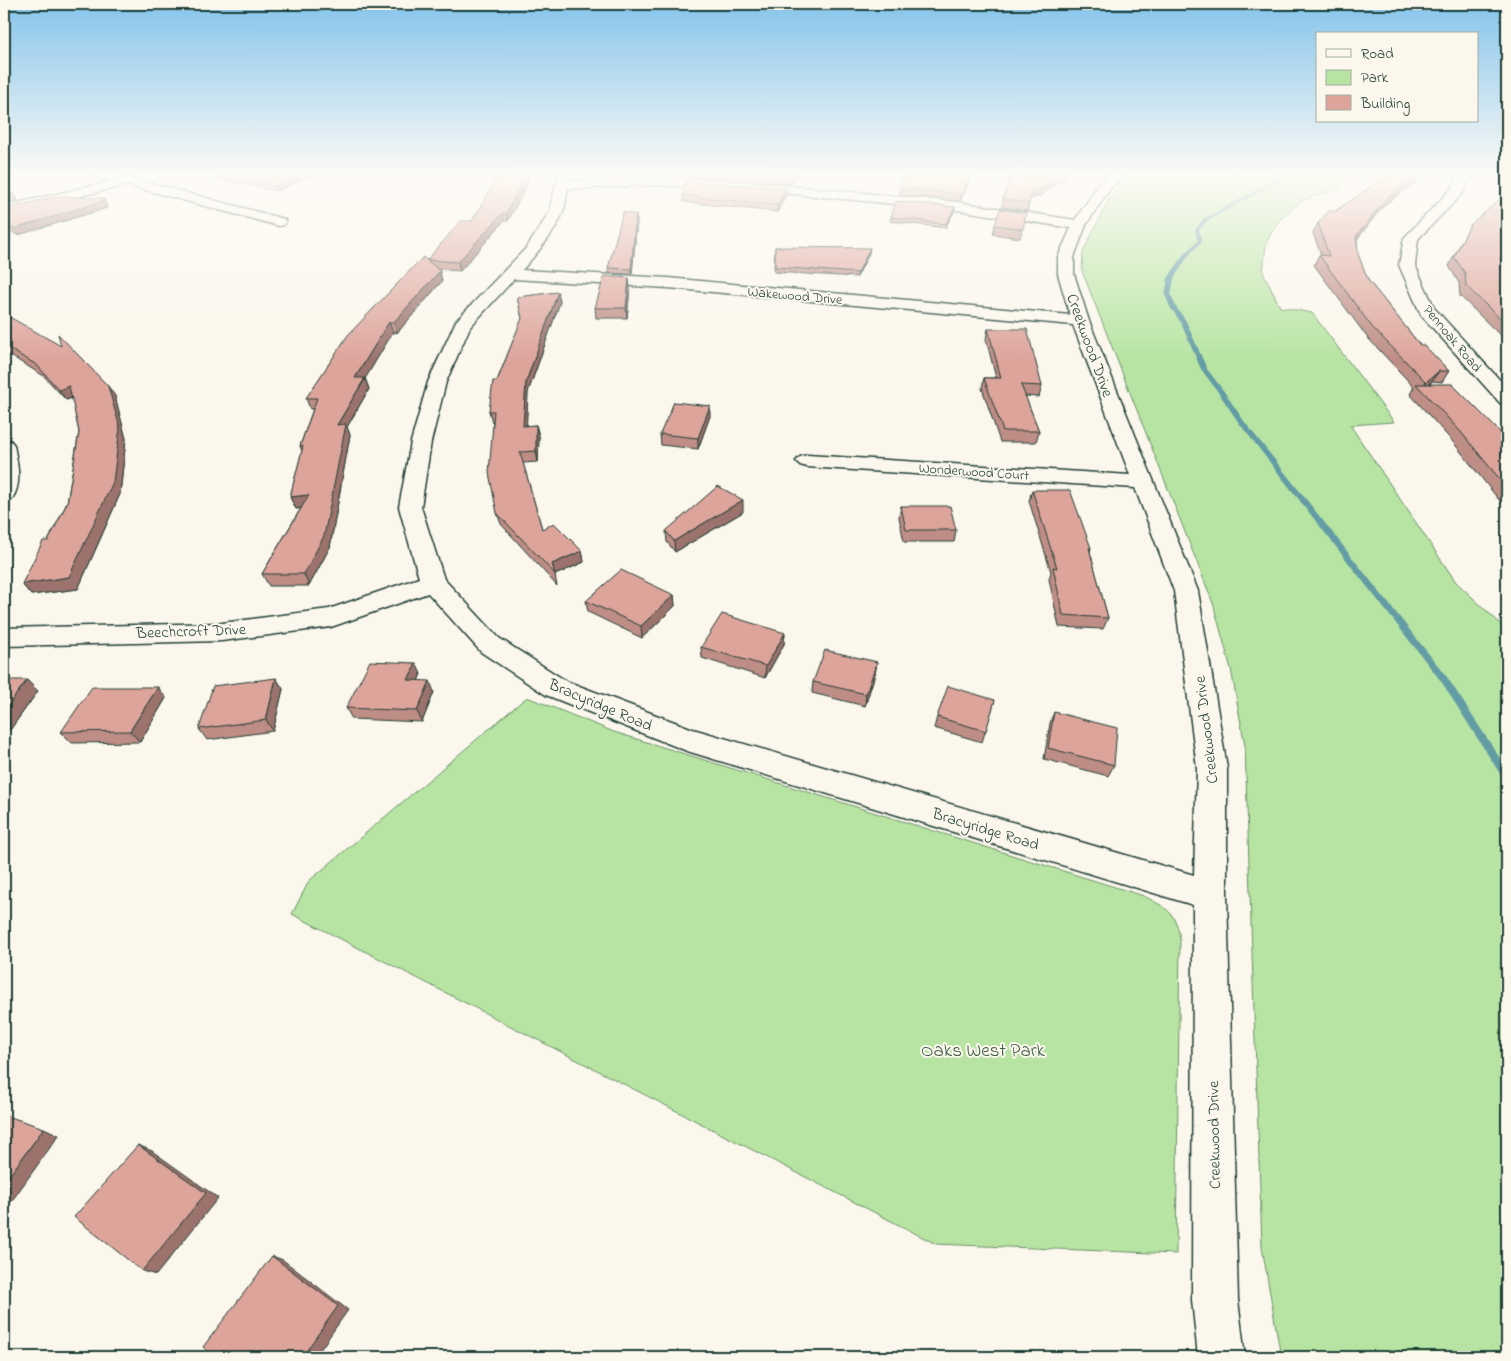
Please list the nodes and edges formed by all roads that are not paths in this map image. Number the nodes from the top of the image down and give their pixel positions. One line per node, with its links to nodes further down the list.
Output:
1 (541, 237): 4 (street, Bracyridge Road)
2 (1074, 237): 5 (street, Creekwood Drive)
3 (1412, 237): 6 (street, Pennoak Road)
4 (510, 274): 5 (street, Wakewood Drive); 11 (street, Bracyridge Road)
5 (1080, 321): 9 (street, Creekwood Drive)
6 (1507, 399)
7 (4, 445): 10 (street)
8 (807, 461): 9 (street, Wonderwood Court)
9 (1142, 482): 13 (street, Creekwood Drive)
10 (4, 494)
11 (432, 582): 12 (street, Beechcroft Drive); 13 (street, Bracyridge Road)
12 (4, 637)
13 (1210, 895): 14 (street, Creekwood Drive)
14 (1222, 1357)

